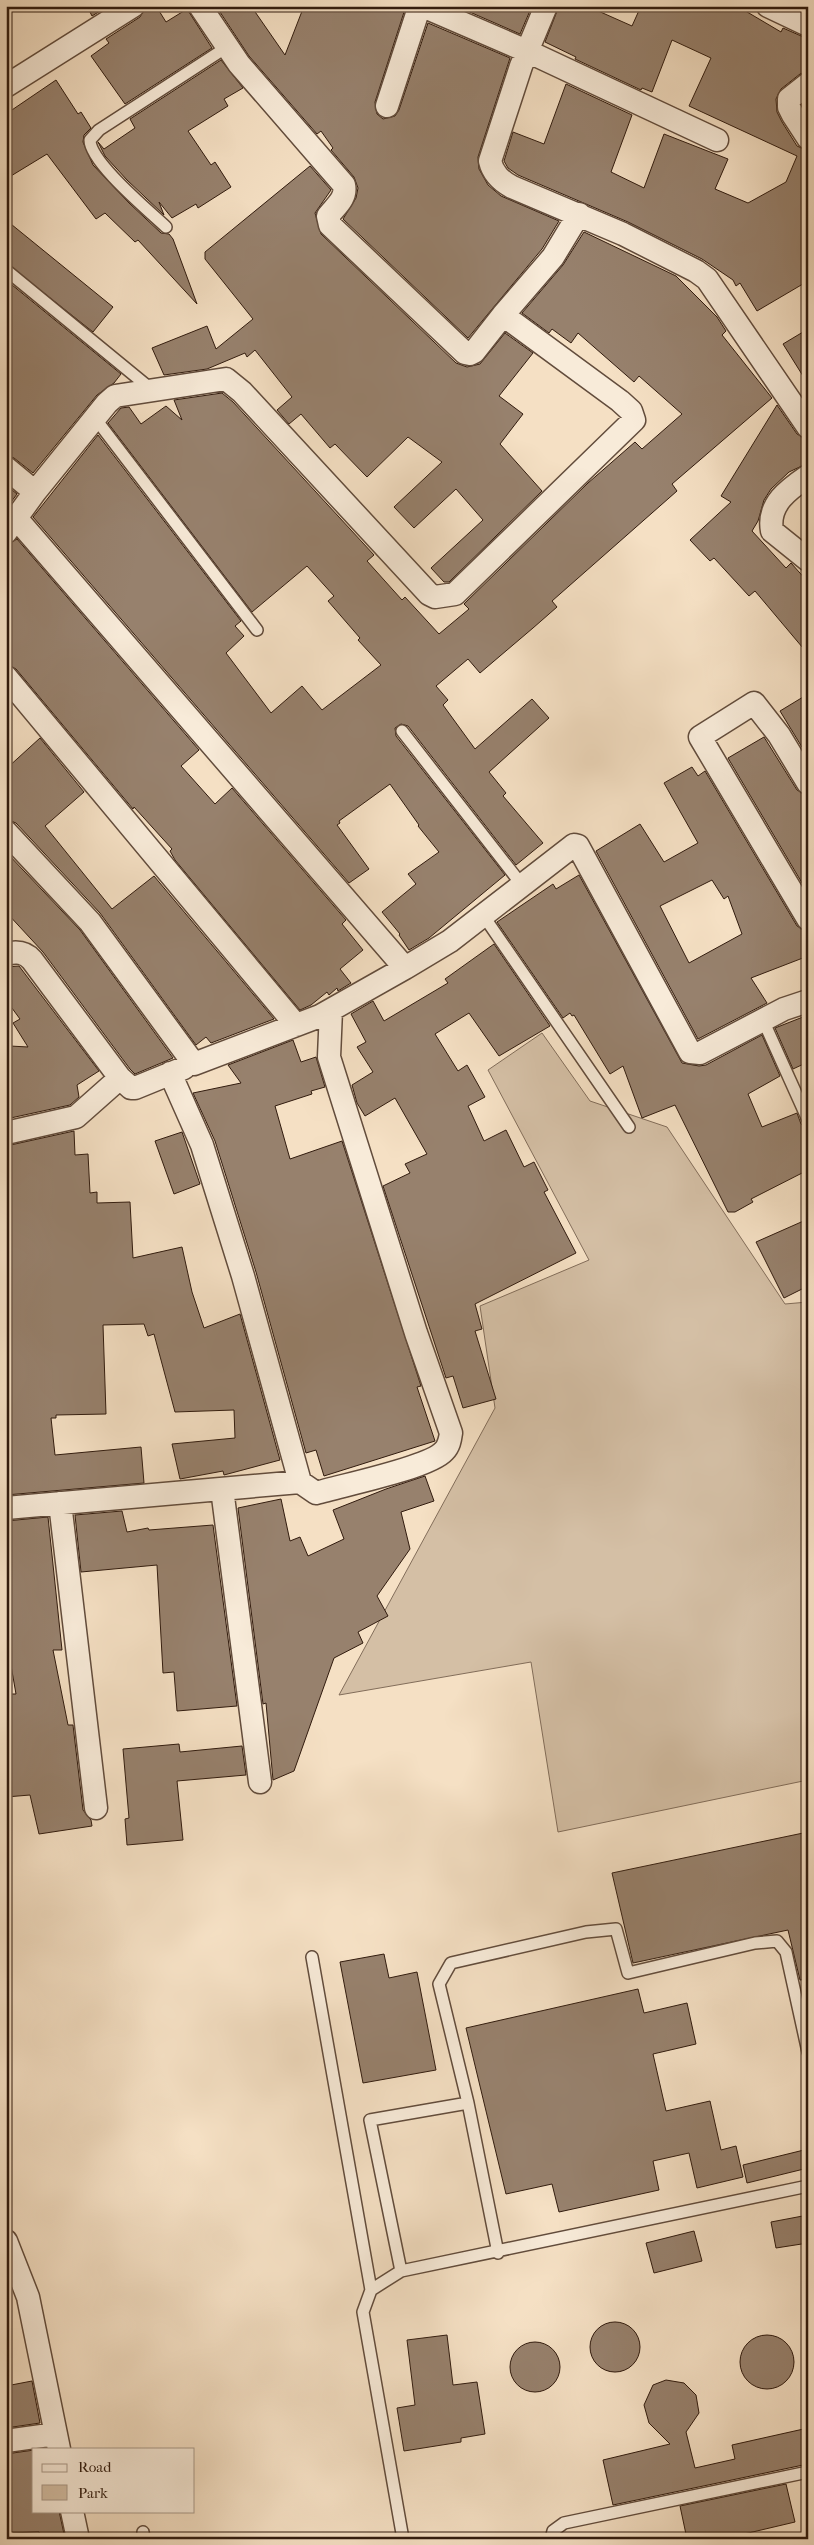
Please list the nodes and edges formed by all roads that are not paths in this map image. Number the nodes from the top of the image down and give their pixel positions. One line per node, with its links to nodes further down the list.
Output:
1 (133, 6): 9 (street)
2 (200, 6): 6 (street)
3 (546, 6): 7 (street)
4 (768, 6): 5 (street)
5 (803, 16)
6 (227, 47): 14 (lane); 16 (street)
7 (529, 52): 10 (street); 12 (street); 13 (street)
8 (808, 84): 11 (street)
9 (6, 86)
10 (386, 106)
11 (808, 138)
12 (717, 140)
13 (578, 214): 16 (street); 19 (street)
14 (166, 227)
15 (6, 270): 17 (lane)
16 (503, 315): 17 (street)
17 (151, 389): 18 (street)
18 (95, 418): 22 (street); 25 (lane)
19 (808, 427)
20 (6, 468): 22 (street)
21 (808, 476): 24 (street)
22 (35, 492): 23 (street)
23 (11, 525): 34 (street)
24 (808, 560)
25 (257, 630)
26 (6, 677): 38 (street)
27 (402, 731): 30 (lane)
28 (808, 783): 32 (street)
29 (6, 832): 39 (street)
30 (522, 885): 31 (street); 37 (street)
31 (483, 915): 34 (street); 43 (lane)
32 (808, 919)
33 (6, 954): 41 (street)
34 (405, 968): 36 (street)
35 (808, 1001): 37 (street)
36 (331, 1010): 38 (street); 45 (street)
37 (763, 1020): 42 (lane)
38 (296, 1024): 39 (street)
39 (194, 1064): 40 (street)
40 (170, 1074): 41 (street); 45 (street)
41 (120, 1078): 44 (street)
42 (808, 1120)
43 (629, 1127)
44 (6, 1132)
45 (300, 1482): 46 (street)
46 (222, 1489): 47 (street); 49 (street)
47 (60, 1503): 48 (street); 50 (street)
48 (6, 1508)
49 (260, 1782)
50 (96, 1808)
51 (312, 1957): 58 (lane)
52 (808, 2052): 53 (lane)
53 (468, 2103): 56 (lane); 57 (lane)
54 (808, 2186): 56 (lane)
55 (6, 2241): 60 (street)
56 (498, 2253): 57 (lane)
57 (401, 2272): 58 (lane)
58 (371, 2290): 64 (lane)
59 (6, 2441): 60 (street)
60 (58, 2441)
61 (808, 2472): 65 (lane)
62 (72, 2512): 63 (street)
63 (78, 2539)
64 (403, 2539)
65 (551, 2539)

